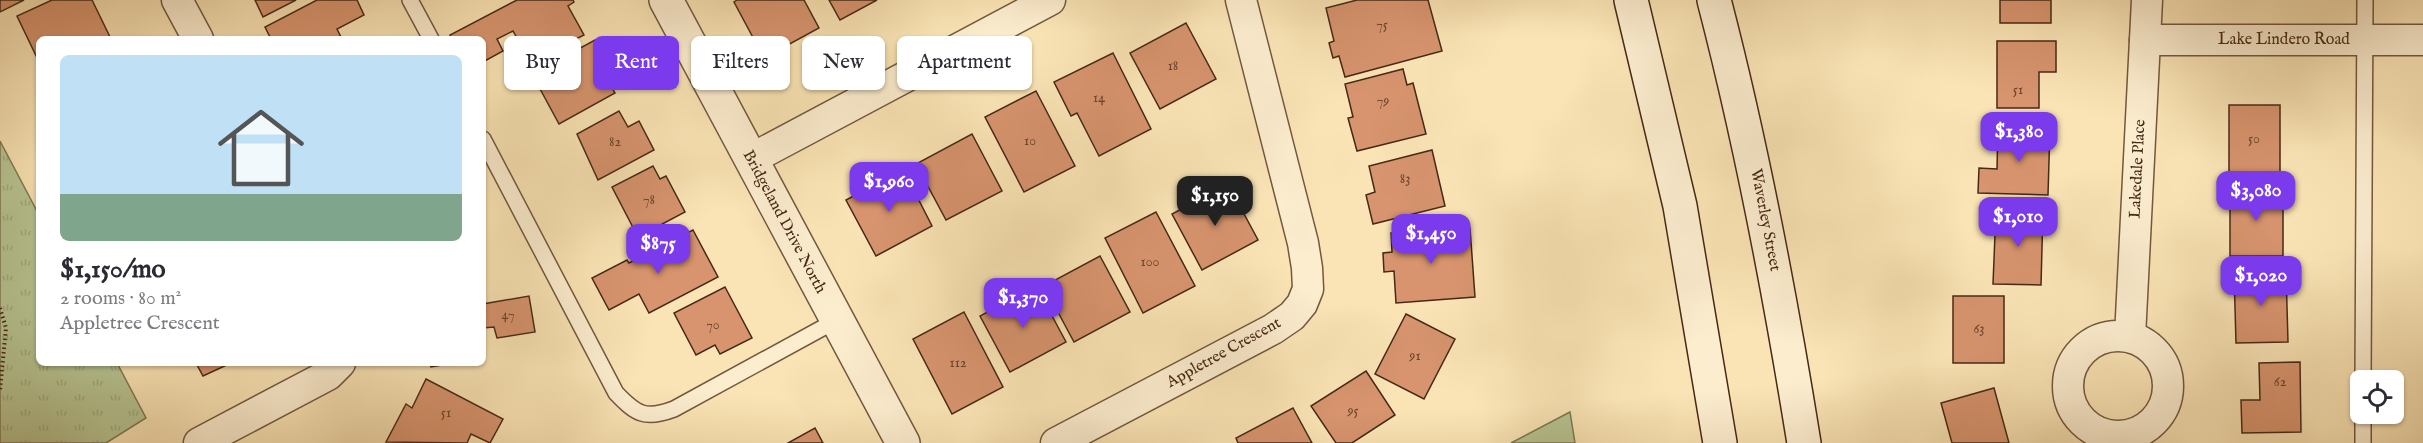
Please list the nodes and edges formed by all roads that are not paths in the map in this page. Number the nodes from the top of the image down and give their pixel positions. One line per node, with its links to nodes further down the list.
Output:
1 (177, 0): 10 (street)
2 (410, 0): 11 (lane)
3 (666, 0): 16 (main road, Bridgeland Drive North)
4 (1050, 0): 16 (street)
5 (1241, 0): 24 (street, Appletree Crescent)
6 (1631, 0): 25 (main road)
7 (1714, 0): 26 (main road, Waverley Street)
8 (2147, 0): 12 (street, Lakedale Place)
9 (2365, 0): 13 (lane)
10 (196, 36)
11 (429, 36)
12 (2145, 40): 13 (street, Lake Lindero Road); 18 (street, Lakedale Place)
13 (2366, 40): 14 (street, Lake Lindero Road); 20 (lane)
14 (2423, 40)
15 (486, 145): 17 (lane)
16 (751, 159): 17 (main road, Bridgeland Drive North)
17 (837, 320): 23 (main road, Bridgeland Drive North)
18 (2130, 337)
19 (336, 366): 22 (street)
20 (2363, 370)
21 (2363, 424): 27 (lane)
22 (199, 443)
23 (903, 443)
24 (1056, 443)
25 (1720, 443)
26 (1804, 443)
27 (2362, 443)

